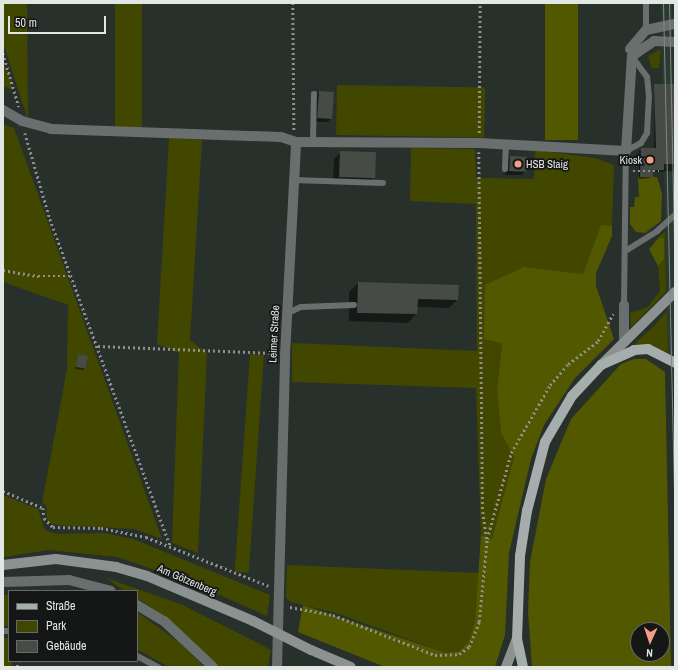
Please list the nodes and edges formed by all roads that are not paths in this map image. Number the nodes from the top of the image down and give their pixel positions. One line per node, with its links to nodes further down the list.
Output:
1 (646, 3): 4 (lane)
2 (675, 17): 3 (street)
3 (671, 24): 4 (street)
4 (648, 28): 6 (street)
5 (675, 42): 6 (street)
6 (631, 53): 12 (street); 12 (lane)
7 (314, 94): 9 (lane)
8 (3, 110): 10 (street)
9 (313, 140): 10 (street); 11 (street)
10 (296, 142): 14 (street, Leimer Straße)
11 (506, 144): 12 (street); 13 (lane)
12 (626, 151): 17 (lane)
13 (505, 169)
14 (294, 180): 15 (lane); 21 (street, Leimer Straße)
15 (383, 183)
16 (675, 215): 17 (lane)
17 (627, 250): 20 (lane)
18 (675, 292): 22 (street)
19 (354, 305): 21 (lane)
20 (624, 305): 22 (street)
21 (288, 313): 33 (street, Leimer Straße)
22 (624, 342): 24 (street)
23 (675, 363): 24 (main road)
24 (601, 364): 29 (main road)
25 (3, 565): 34 (street, Am Götzenberg, bridge)
26 (3, 582): 27 (street)
27 (108, 590)
28 (138, 606): 32 (street)
29 (517, 639): 35 (street); 36 (main road)
30 (138, 657): 31 (lane)
31 (158, 667)
32 (213, 667)
33 (277, 667)
34 (351, 667)
35 (506, 667)
36 (523, 667)

